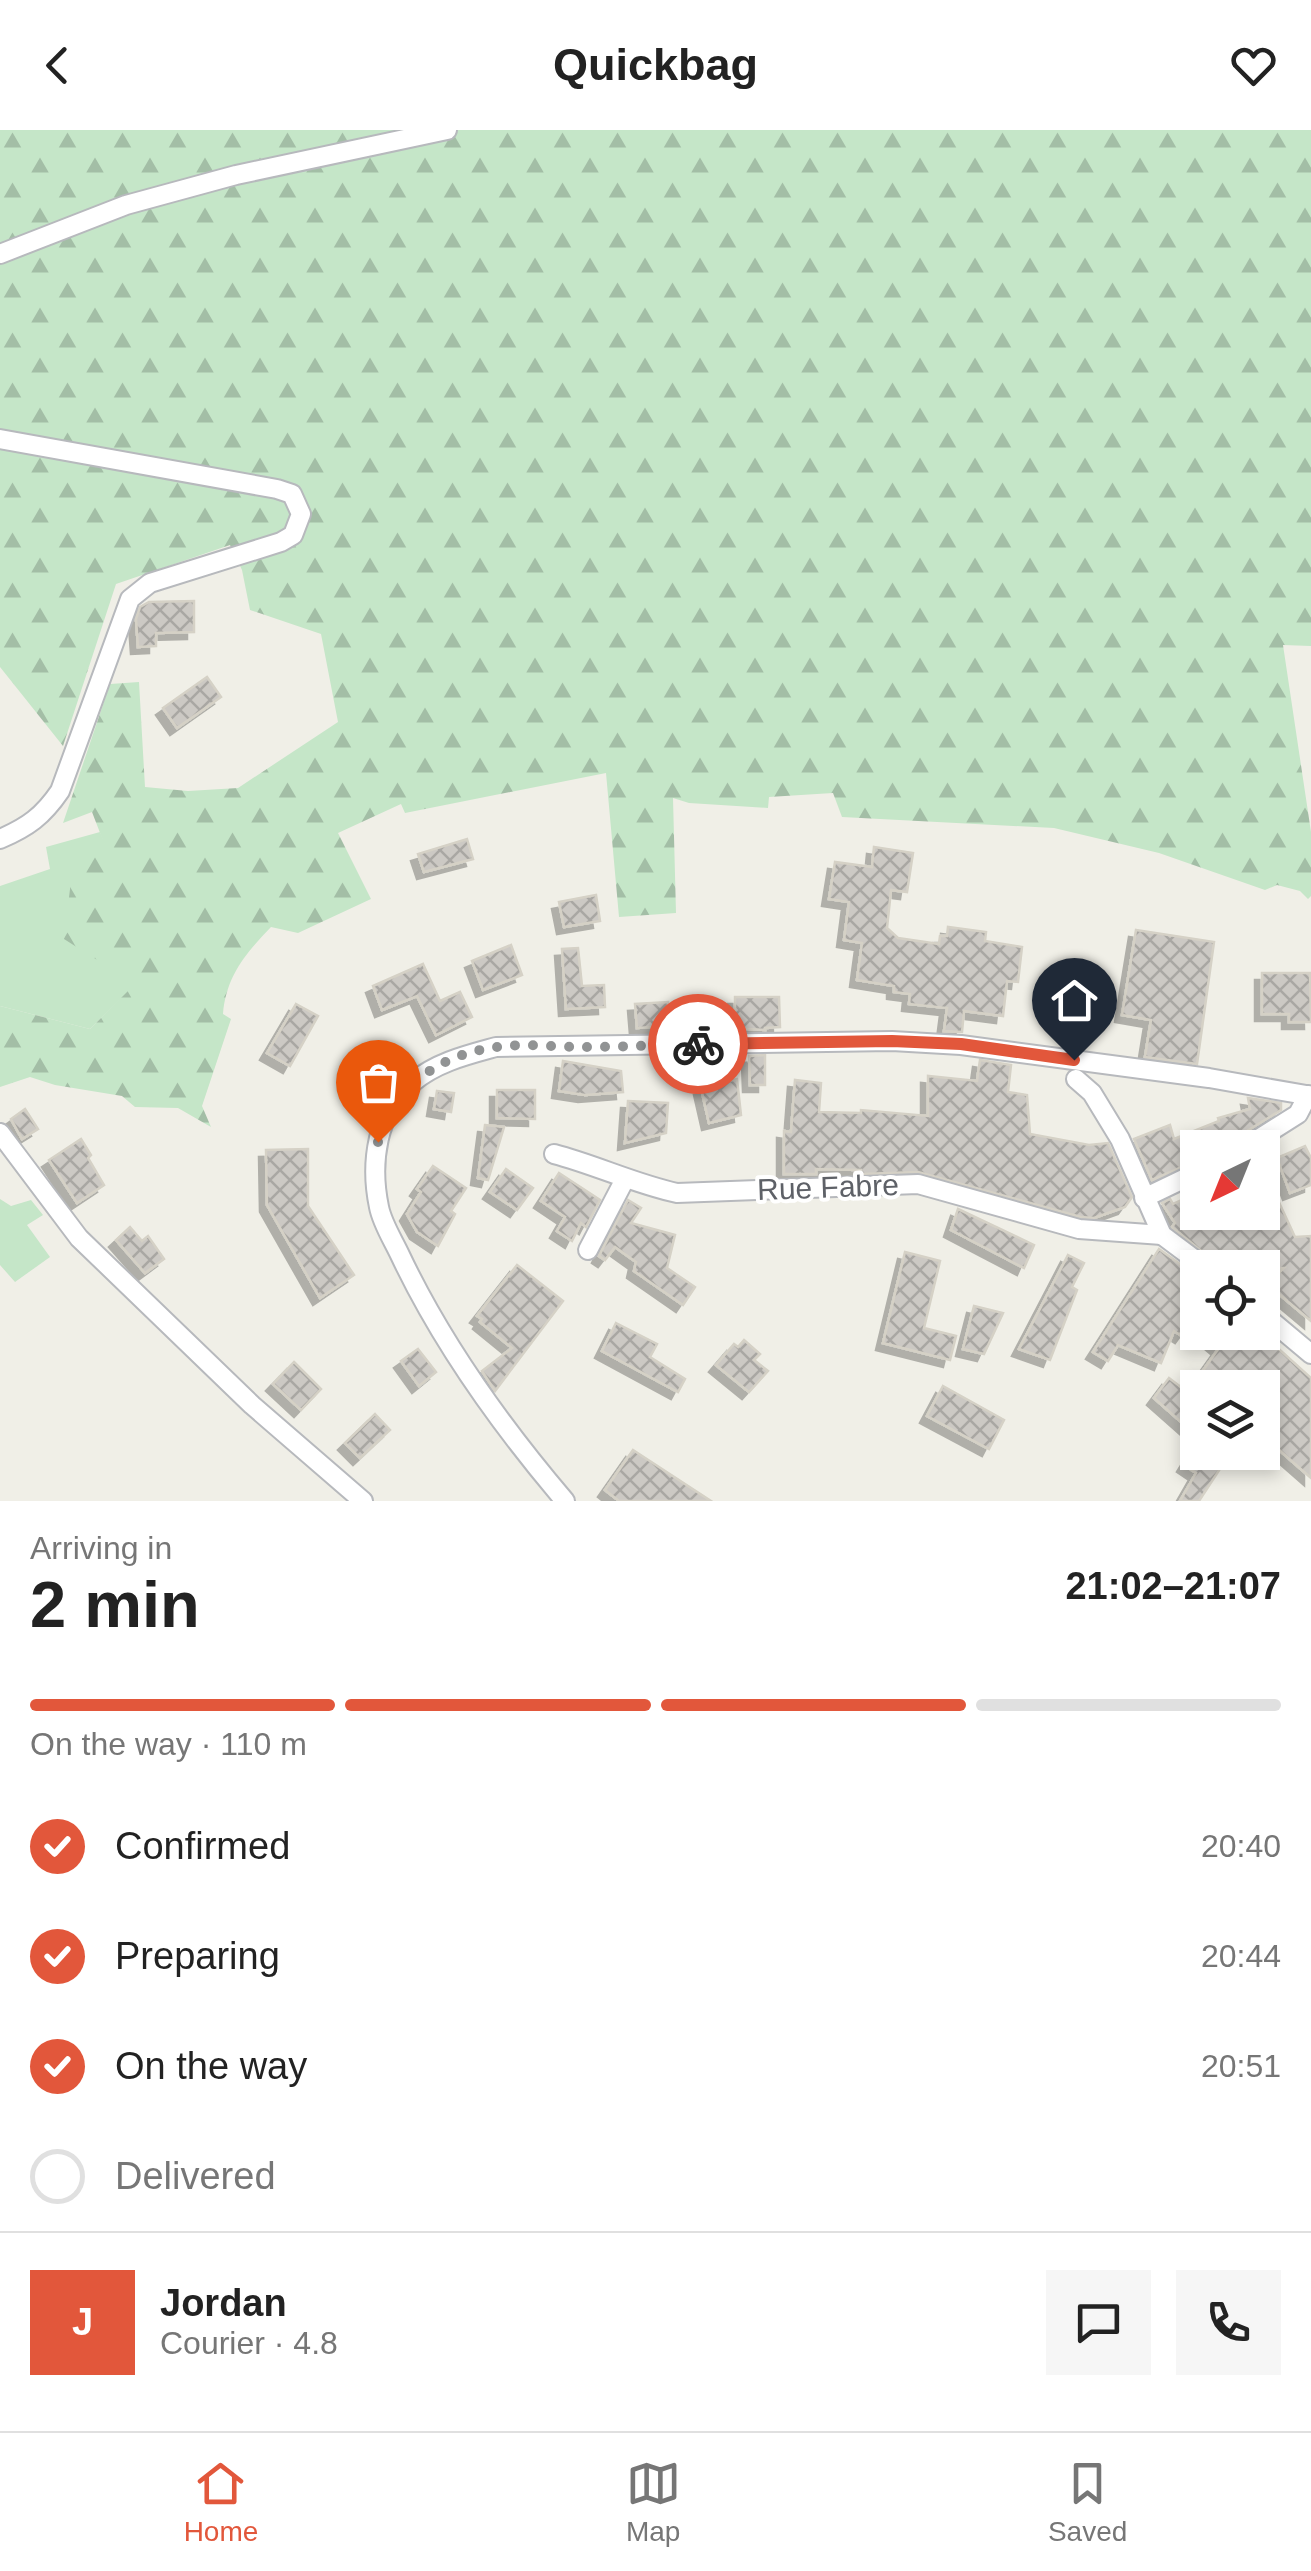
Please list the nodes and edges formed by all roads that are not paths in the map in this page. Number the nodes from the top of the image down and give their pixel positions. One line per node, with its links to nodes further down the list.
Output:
1 (448, 130): 2 (street)
2 (0, 254)
3 (0, 439): 4 (street)
4 (0, 839)
5 (1076, 1079): 12 (street)
6 (1309, 1096): 7 (street); 19 (street)
7 (1273, 1130)
8 (0, 1133): 18 (street)
9 (554, 1154): 10 (street, Rue Fabre)
10 (625, 1179): 13 (street, Rue Fabre); 14 (street)
11 (1180, 1181): 12 (street)
12 (1144, 1198): 13 (street)
13 (1162, 1235): 15 (street)
14 (588, 1250)
15 (1182, 1250)
16 (1280, 1329): 17 (street)
17 (1311, 1354)
18 (363, 1501)
19 (565, 1501)

